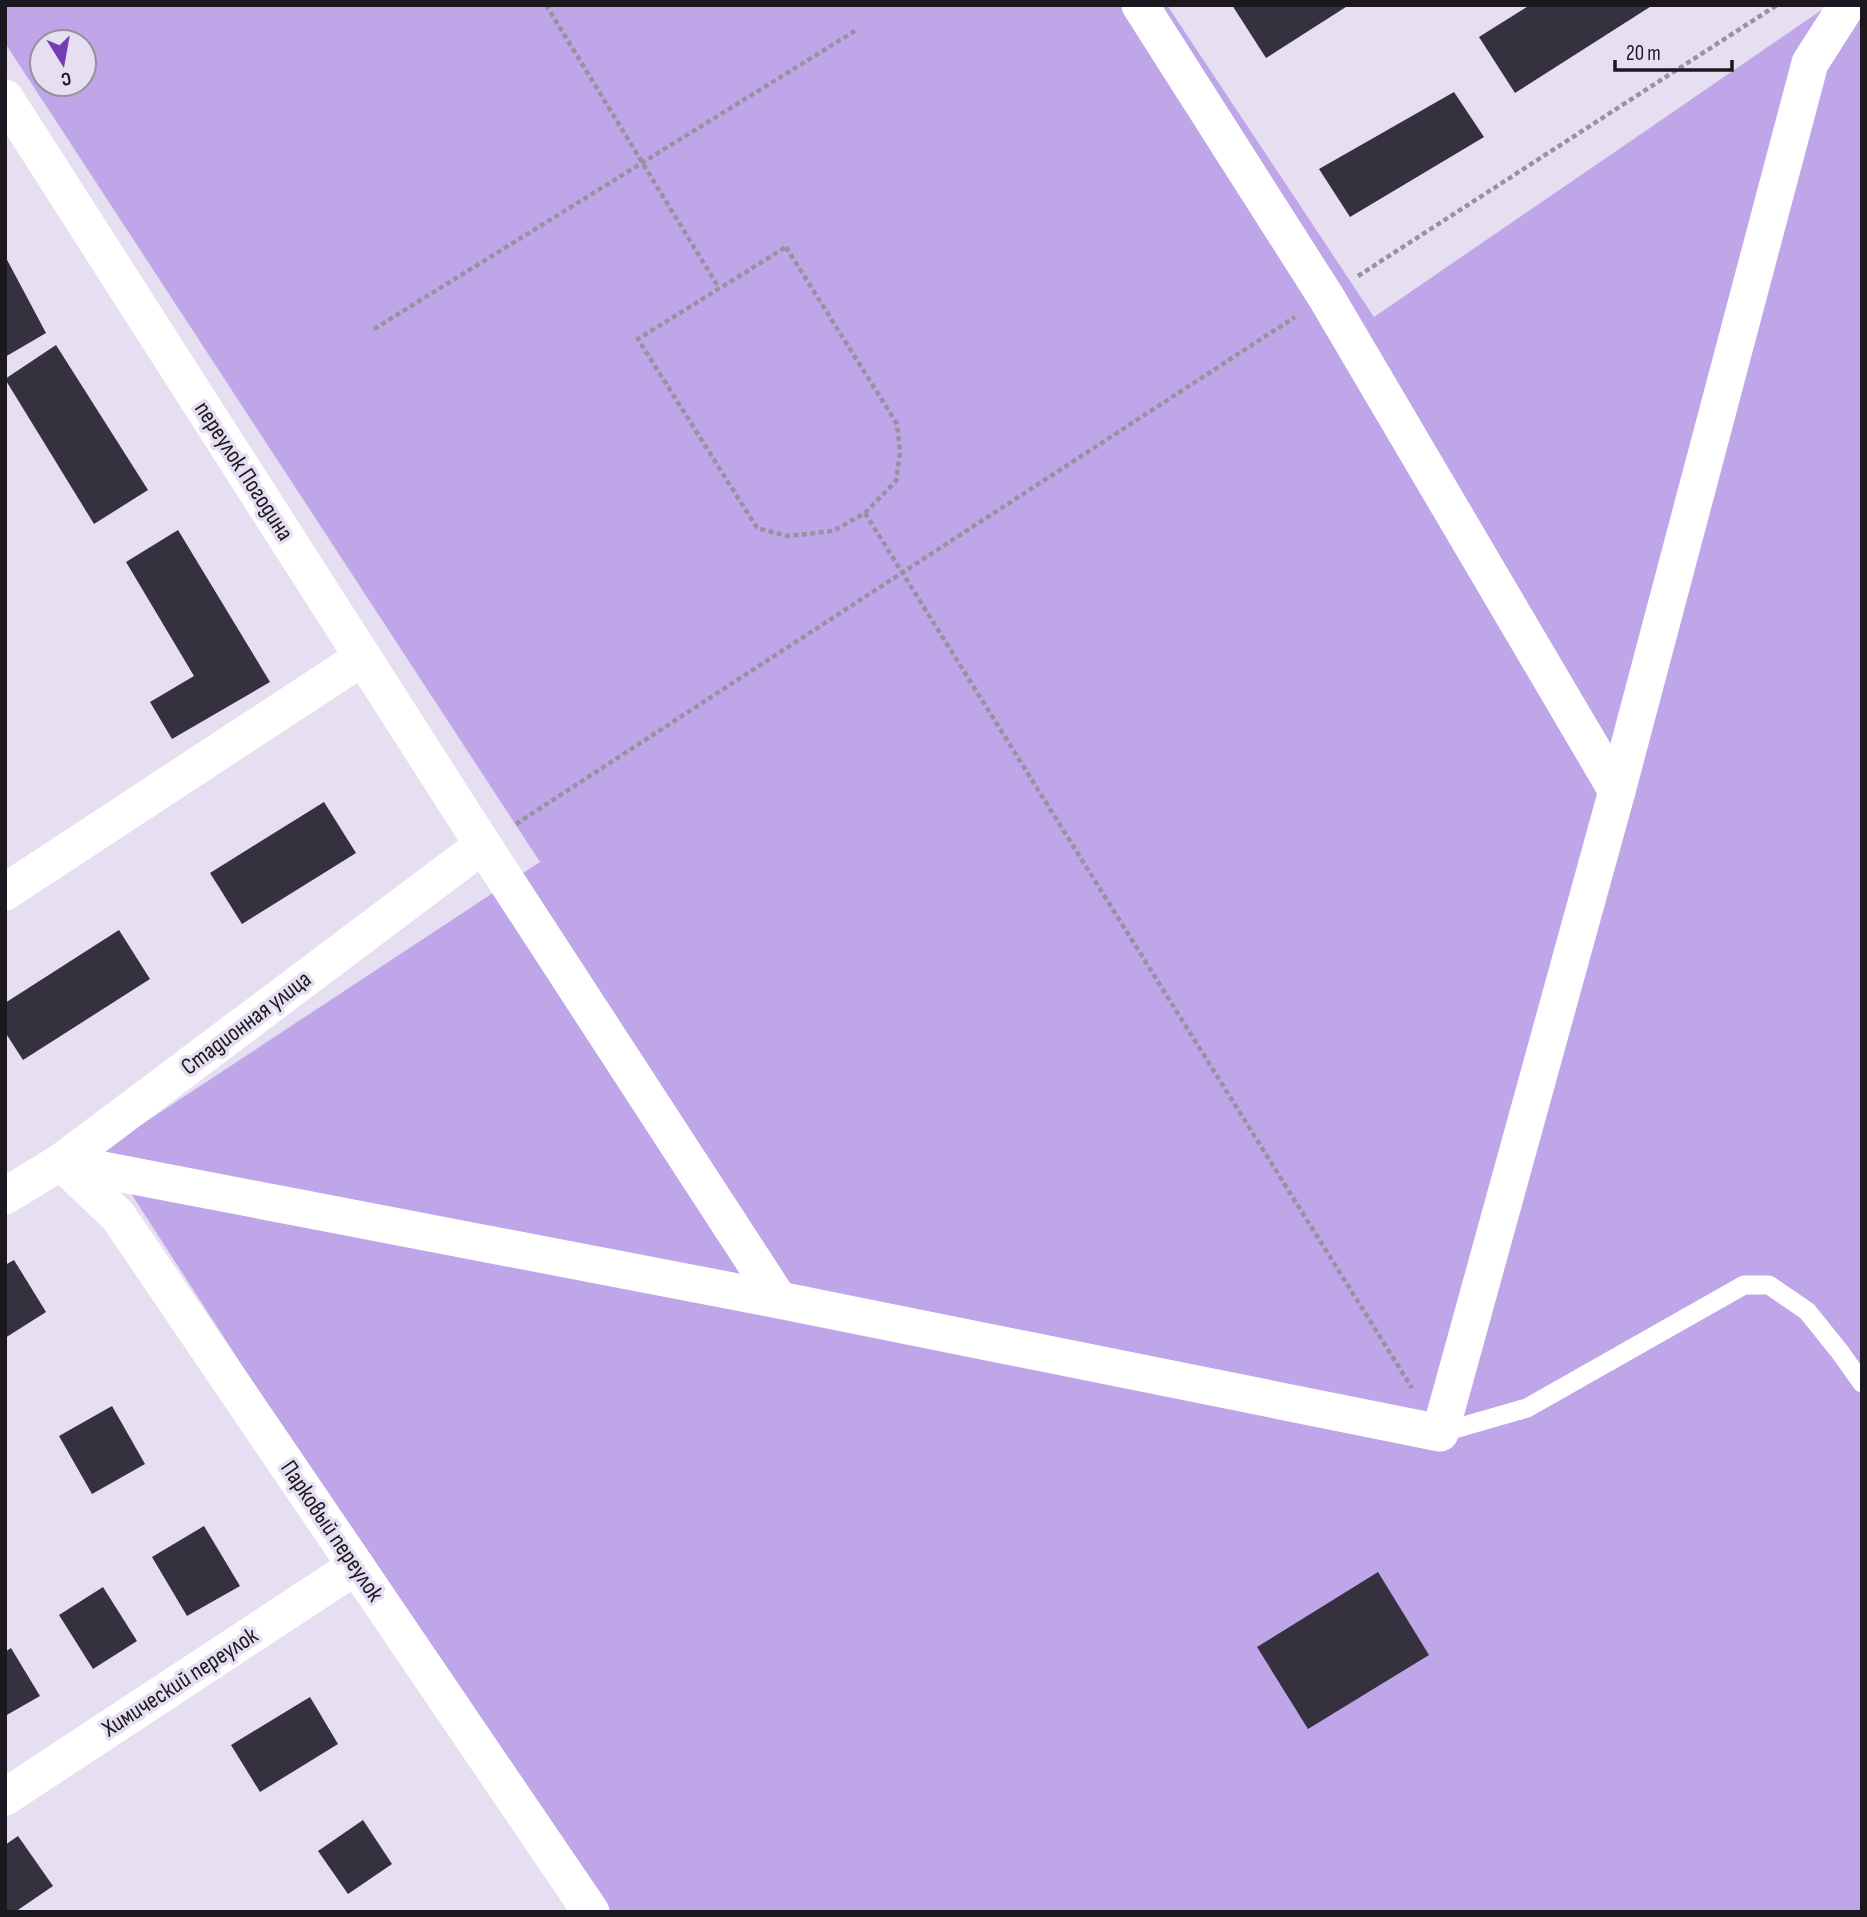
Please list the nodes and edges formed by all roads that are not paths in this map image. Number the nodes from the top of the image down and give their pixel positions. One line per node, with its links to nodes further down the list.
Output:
1 (1140, 5): 5 (street)
2 (1847, 5): 5 (street)
3 (5, 98): 4 (street, переулок Погодина)
4 (363, 657): 6 (street, переулок Погодина); 7 (street)
5 (1617, 791): 12 (street)
6 (483, 845): 8 (street, Стадионная улица); 10 (street, переулок Погодина)
7 (5, 892)
8 (61, 1162): 9 (street, Стадионная улица); 10 (street); 13 (street, Парковый переулок)
9 (5, 1196)
10 (779, 1300): 12 (street)
11 (1862, 1383): 12 (lane)
12 (1440, 1433)
13 (356, 1566): 14 (street, Химический переулок); 15 (street, Парковый переулок)
14 (5, 1797)
15 (591, 1912)

